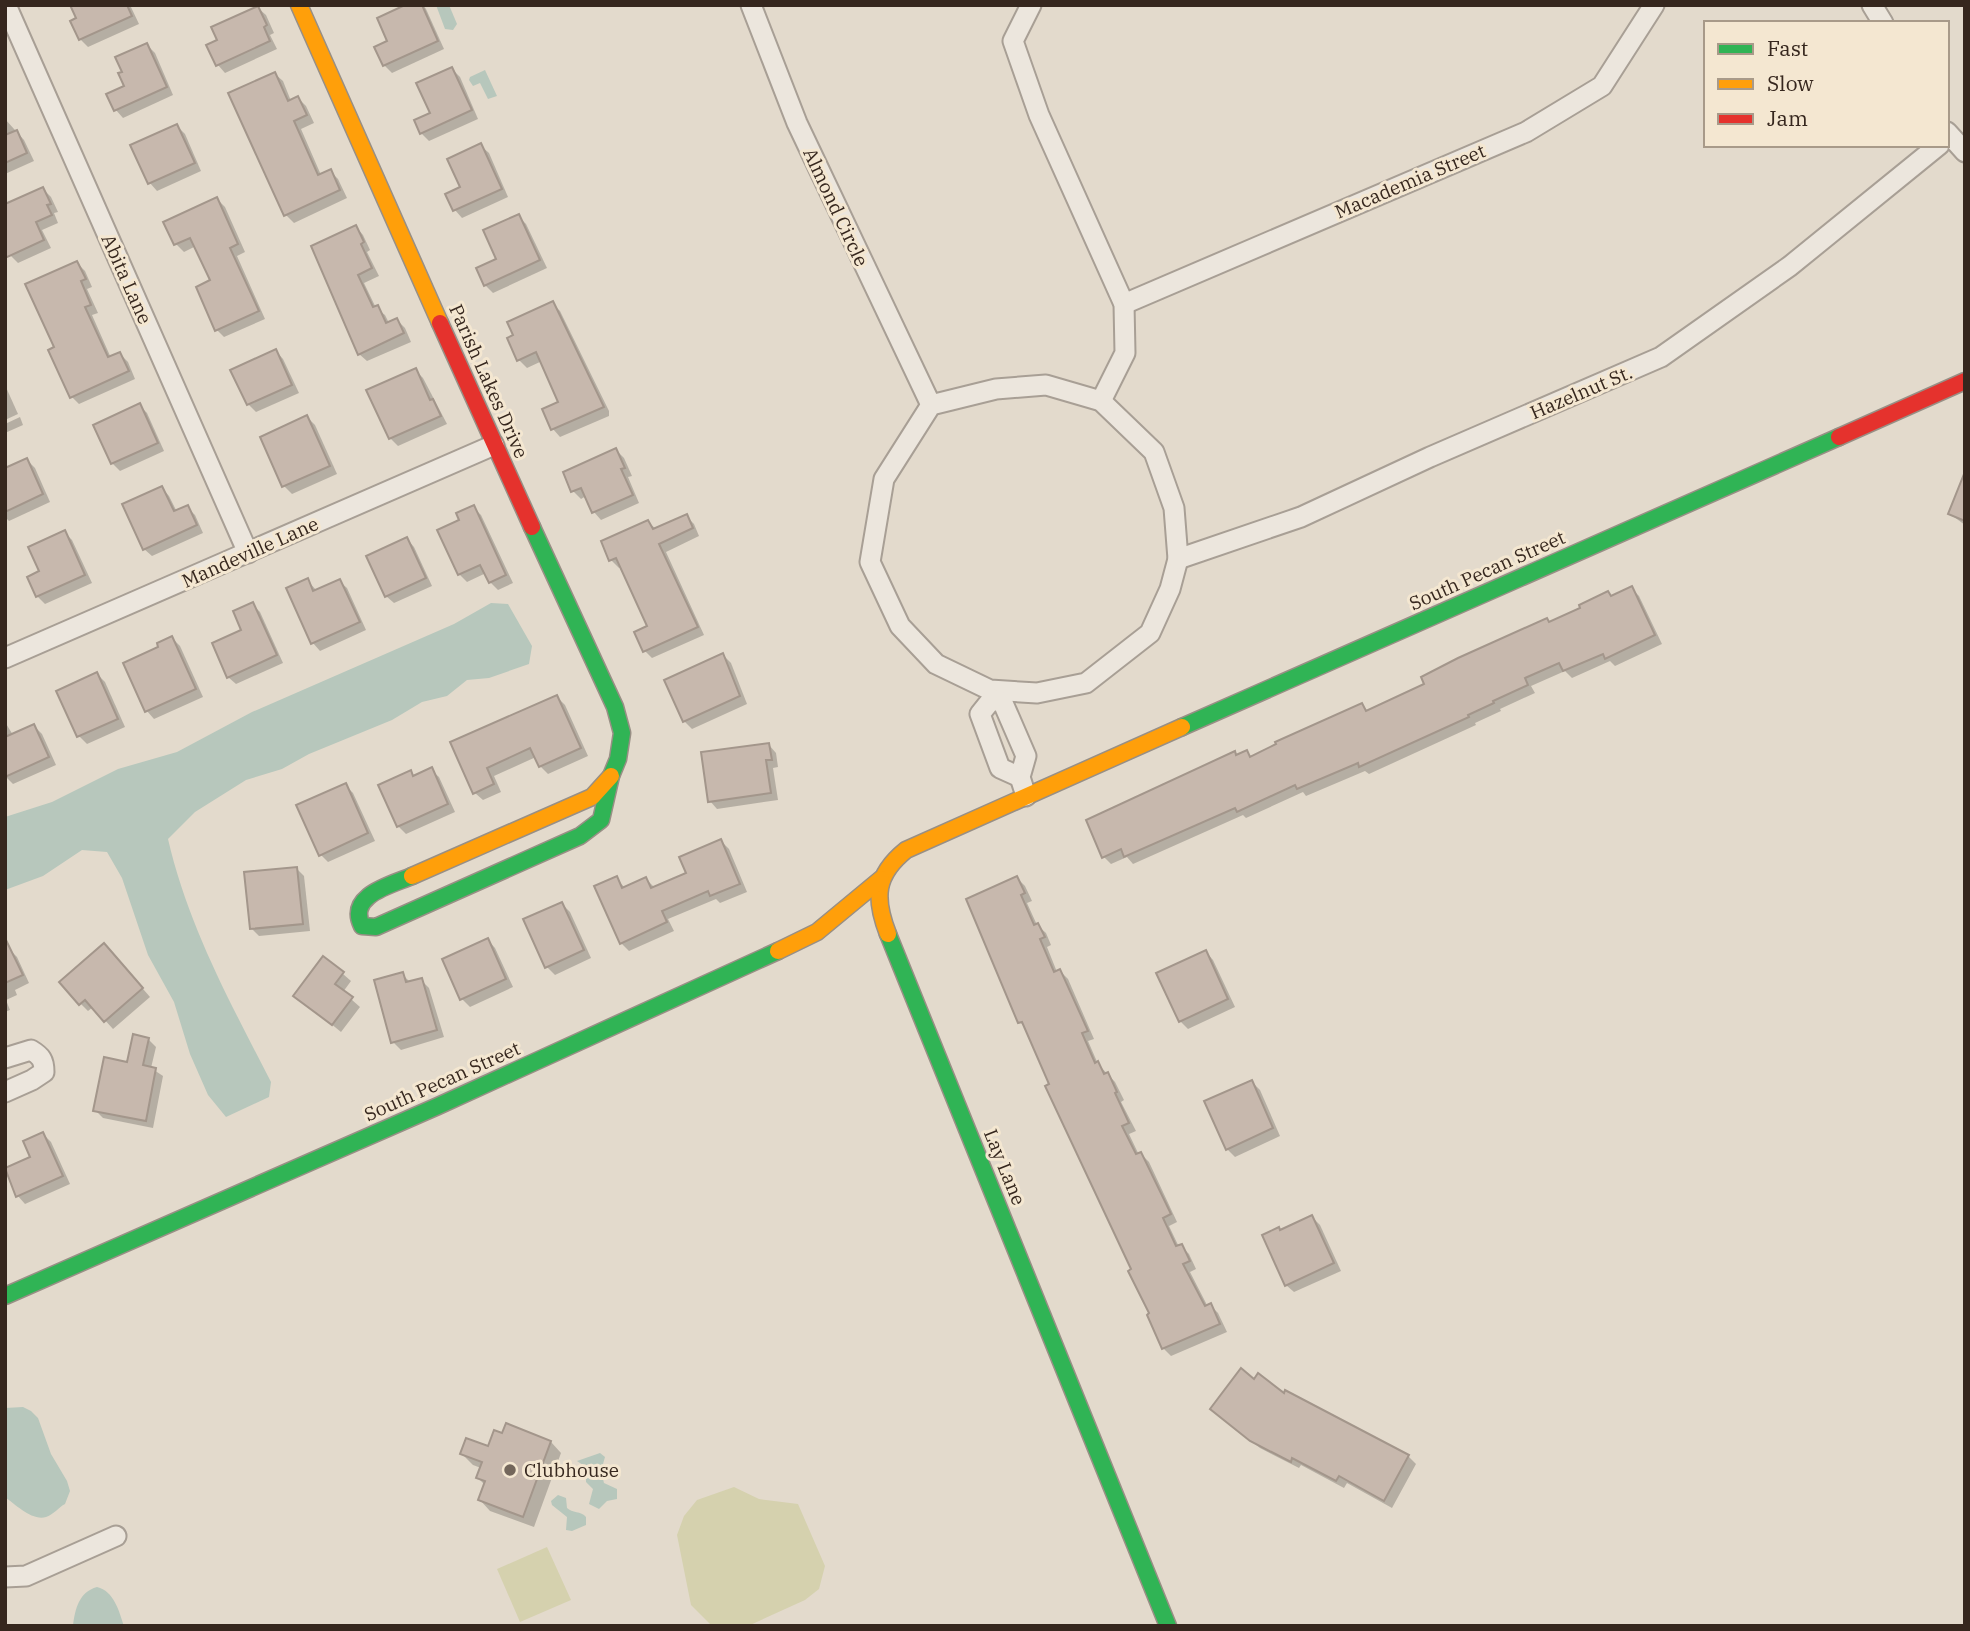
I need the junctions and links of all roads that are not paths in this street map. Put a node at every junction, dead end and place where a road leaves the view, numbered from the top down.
1 (6, 5) edge
2 (299, 5) edge
3 (751, 5) edge
4 (1031, 5) edge
5 (1654, 5) edge
6 (1872, 5) edge
7 (1882, 21) edge
8 (1949, 140) edge
9 (1935, 147) edge
10 (1965, 152) edge
11 (1124, 304) junction
12 (1965, 381) edge
13 (1101, 401) junction
14 (931, 405) junction
15 (494, 445) junction
16 (248, 553) junction
17 (1178, 559) junction
18 (5, 658) edge
19 (991, 694) junction
20 (611, 776) junction
21 (1020, 777) junction
22 (1026, 796) junction
23 (881, 879) junction
24 (5, 1058) edge
25 (5, 1091) edge
26 (5, 1296) edge
27 (116, 1536) dead end
28 (5, 1577) edge
29 (1168, 1626) edge

1 - 16 street, Abita Lane
2 - 15 street, Parish Lakes Drive
3 - 14 street, Almond Circle
4 - 11 street
5 - 11 street, Macademia Street
6 - 7 street
8 - 10 street
9 - 17 street, Hazelnut St.
11 - 13 street
12 - 22 street, South Pecan Street
13 - 14 street
13 - 17 street
14 - 19 street
15 - 16 street, Mandeville Lane
15 - 20 street, Parish Lakes Drive
16 - 18 street, Mandeville Lane
17 - 19 street
19 - 21 street
19 - 21 street
20 - 20 street, Parish Lakes Drive
21 - 22 street
22 - 23 street
23 - 26 street, South Pecan Street
23 - 29 street, Lay Lane
24 - 25 street
27 - 28 street

